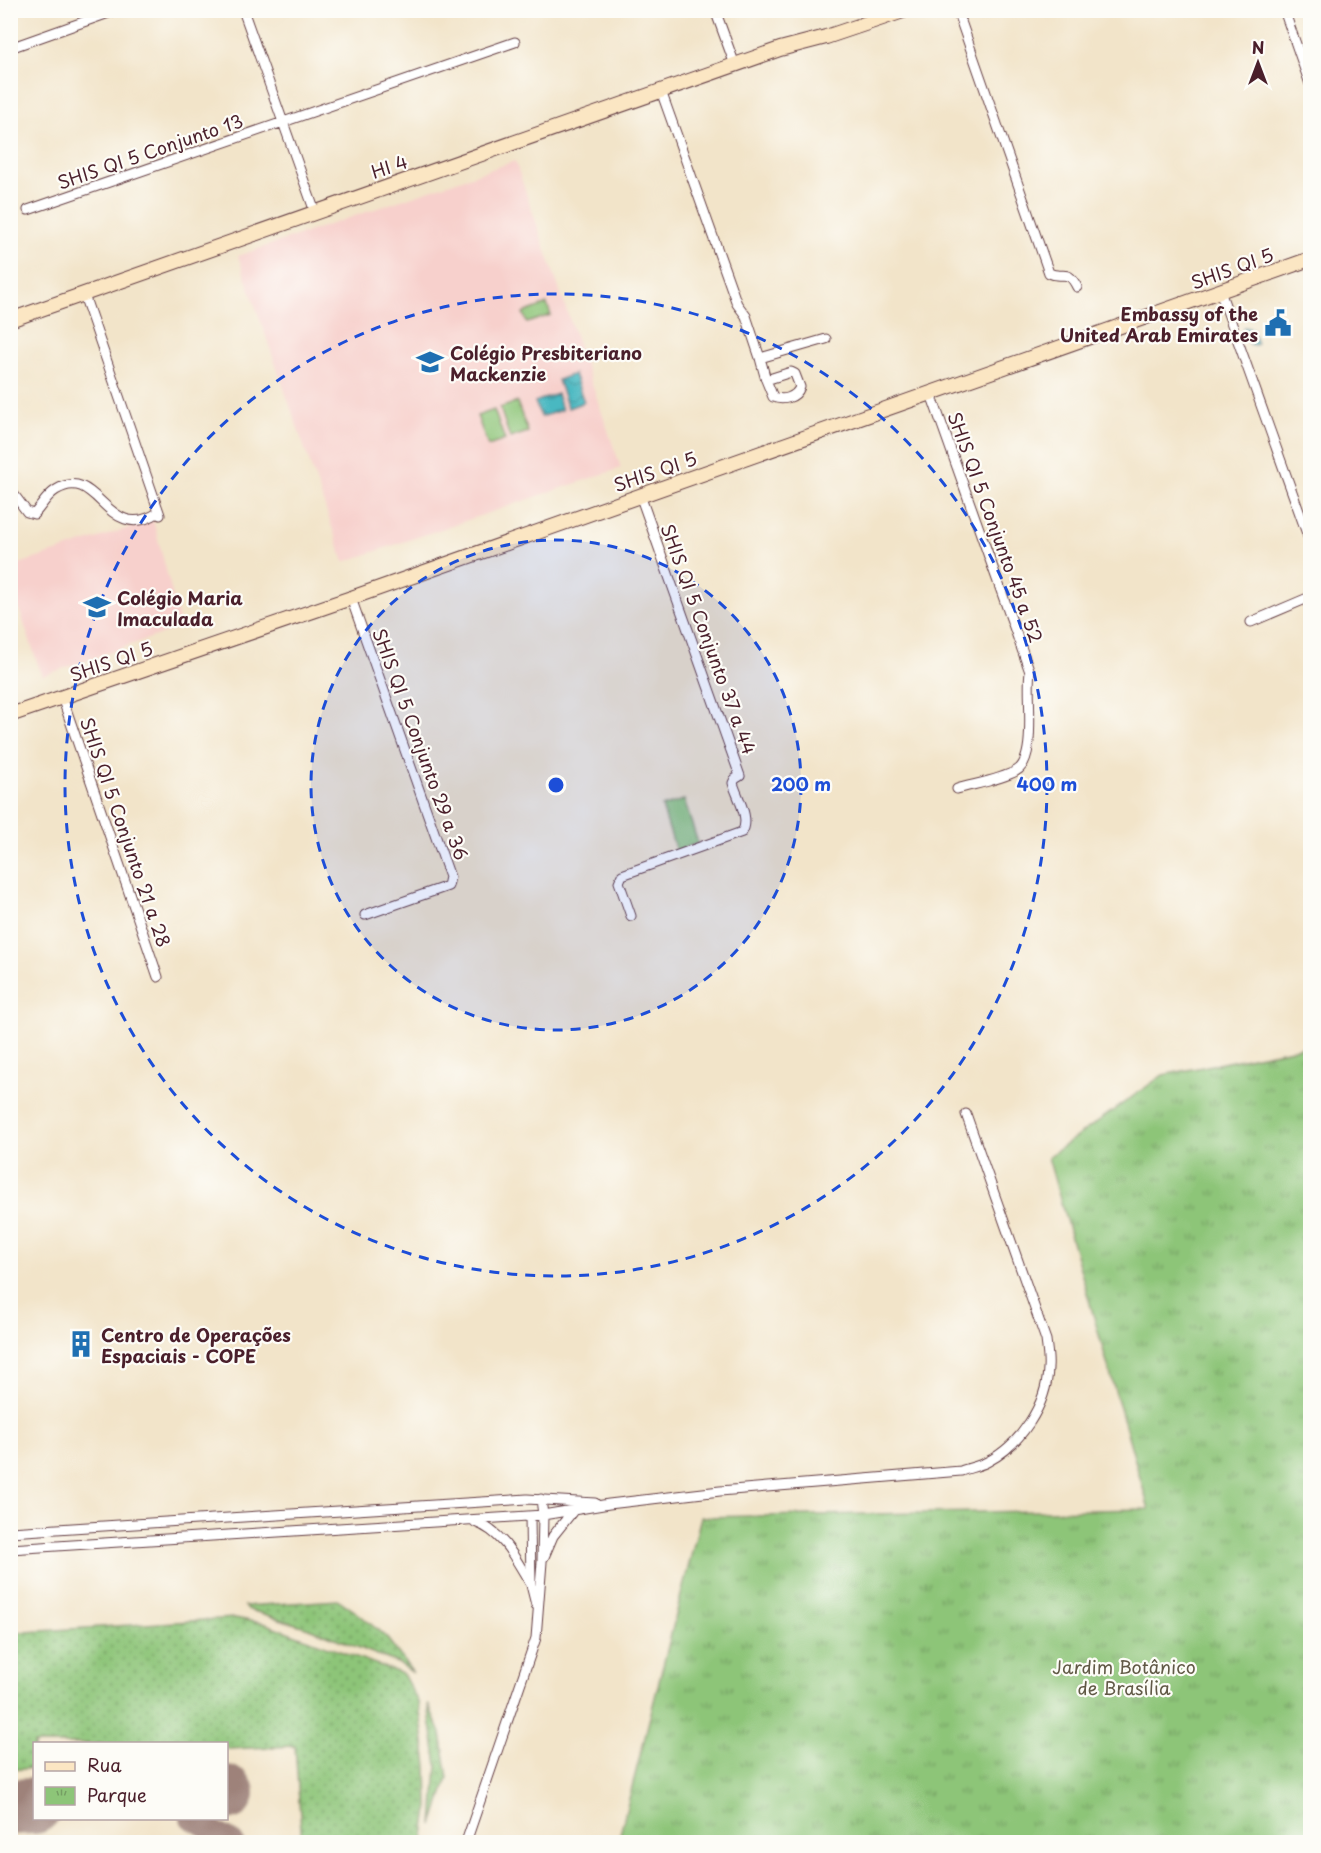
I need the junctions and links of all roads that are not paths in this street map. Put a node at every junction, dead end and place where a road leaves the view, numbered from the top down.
1 (117, 10) edge
2 (243, 10) edge
3 (715, 10) edge
4 (878, 10) edge
5 (906, 10) edge
6 (957, 10) edge
7 (1284, 10) edge
8 (515, 42) dead end
9 (10, 48) edge
10 (780, 49) junction
11 (735, 65) junction
12 (1311, 84) edge
13 (661, 91) junction
14 (283, 122) junction
15 (28, 210) dead end
16 (315, 212) junction
17 (1311, 259) edge
18 (1077, 287) dead end
19 (1220, 291) junction
20 (84, 295) junction
21 (10, 320) edge
22 (826, 339) dead end
23 (760, 358) junction
24 (766, 380) dead end
25 (931, 394) junction
26 (15, 495) dead end
27 (640, 495) junction
28 (1311, 542) edge
29 (1311, 597) edge
30 (351, 598) junction
31 (1251, 622) dead end
32 (62, 697) junction
33 (10, 715) edge
34 (957, 789) dead end
35 (364, 915) dead end
36 (631, 916) dead end
37 (158, 977) dead end
38 (966, 1114) dead end
39 (541, 1499) junction
40 (609, 1504) junction
41 (573, 1511) junction
42 (530, 1515) junction
43 (543, 1515) junction
44 (469, 1520) junction
45 (10, 1532) edge
46 (11, 1549) edge
47 (542, 1562) junction
48 (531, 1585) junction
49 (539, 1616) junction
50 (466, 1842) edge

1 - 9 street
2 - 14 street
3 - 11 street
4 - 10 street, HI 4
5 - 10 street, HI 4
6 - 18 street
7 - 12 street
8 - 14 street, SHIS QI 5 Conjunto 13
10 - 11 street, HI 4
11 - 13 street, HI 4
13 - 16 street, HI 4
13 - 23 street
14 - 15 street, SHIS QI 5 Conjunto 13
14 - 16 street
16 - 20 street, HI 4
17 - 19 street, SHIS QI 5
19 - 25 street, SHIS QI 5
19 - 28 street
20 - 21 street, HI 4
20 - 26 street
22 - 23 street
23 - 24 street
25 - 27 street, SHIS QI 5
25 - 34 street, SHIS QI 5 Conjunto 45 a 52
27 - 30 street, SHIS QI 5
27 - 36 street, SHIS QI 5 Conjunto 37 a 44
29 - 31 street
30 - 32 street, SHIS QI 5
30 - 35 street, SHIS QI 5 Conjunto 29 a 36
32 - 33 street, SHIS QI 5
32 - 37 street, SHIS QI 5 Conjunto 21 a 28
38 - 40 street
39 - 40 street
39 - 43 street
39 - 45 street
40 - 41 street
41 - 43 street
41 - 47 street
42 - 43 street
42 - 44 street
42 - 48 street
43 - 47 street
44 - 46 street
44 - 48 street
47 - 49 street
48 - 49 street
49 - 50 street

